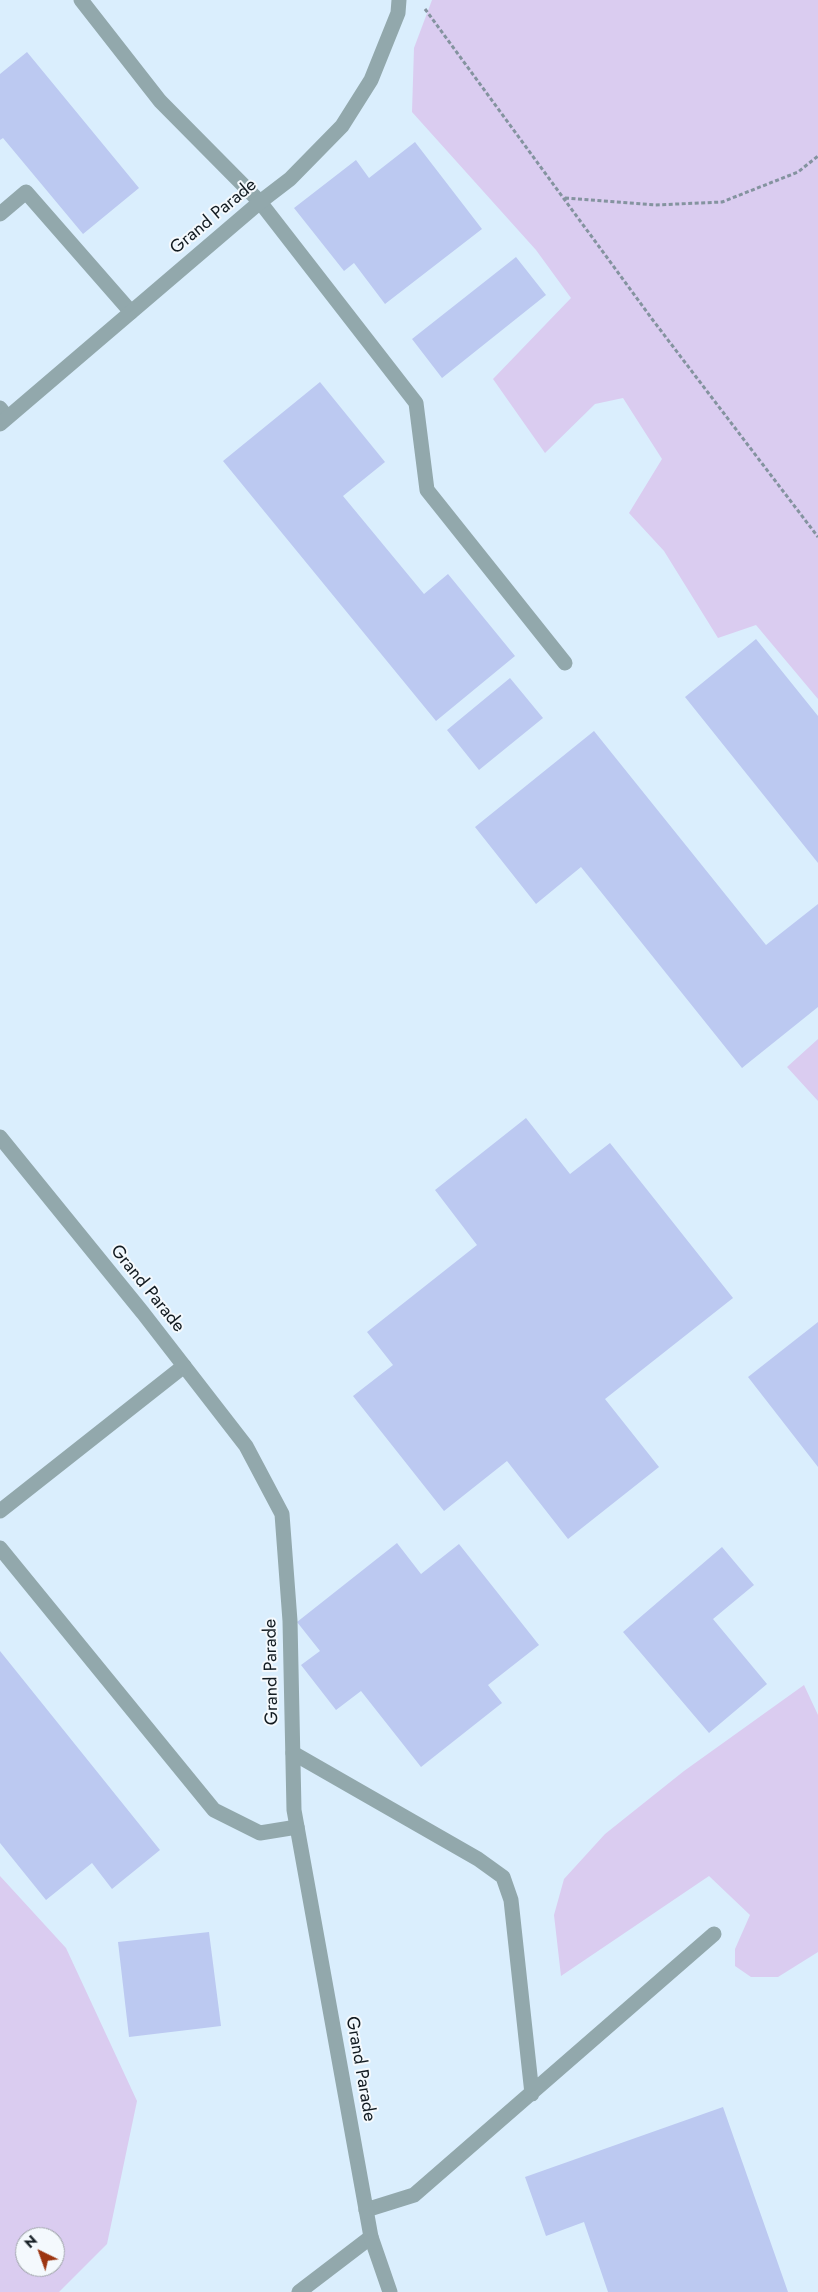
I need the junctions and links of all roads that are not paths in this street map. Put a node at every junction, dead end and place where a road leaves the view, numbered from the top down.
1 (81, 0) edge
2 (398, 0) edge
3 (260, 202) junction
4 (0, 214) edge
5 (130, 312) junction
6 (2, 416) edge
7 (565, 663) dead end
8 (0, 1137) edge
9 (184, 1366) junction
10 (0, 1511) edge
11 (0, 1548) edge
12 (293, 1753) junction
13 (297, 1827) junction
14 (714, 1934) dead end
15 (532, 2094) junction
16 (366, 2210) junction
17 (371, 2236) junction
18 (299, 2292) edge
19 (390, 2292) edge

1 - 3 street
2 - 3 street, Grand Parade
3 - 5 street, Grand Parade
3 - 7 street
4 - 5 street
5 - 6 street, Grand Parade
8 - 9 street, Grand Parade
9 - 10 street
9 - 12 street, Grand Parade
11 - 13 street
12 - 13 street, Grand Parade
12 - 15 street
13 - 16 street, Grand Parade
14 - 15 street
15 - 16 street
16 - 17 street, Grand Parade
17 - 18 street
17 - 19 street, Grand Parade

